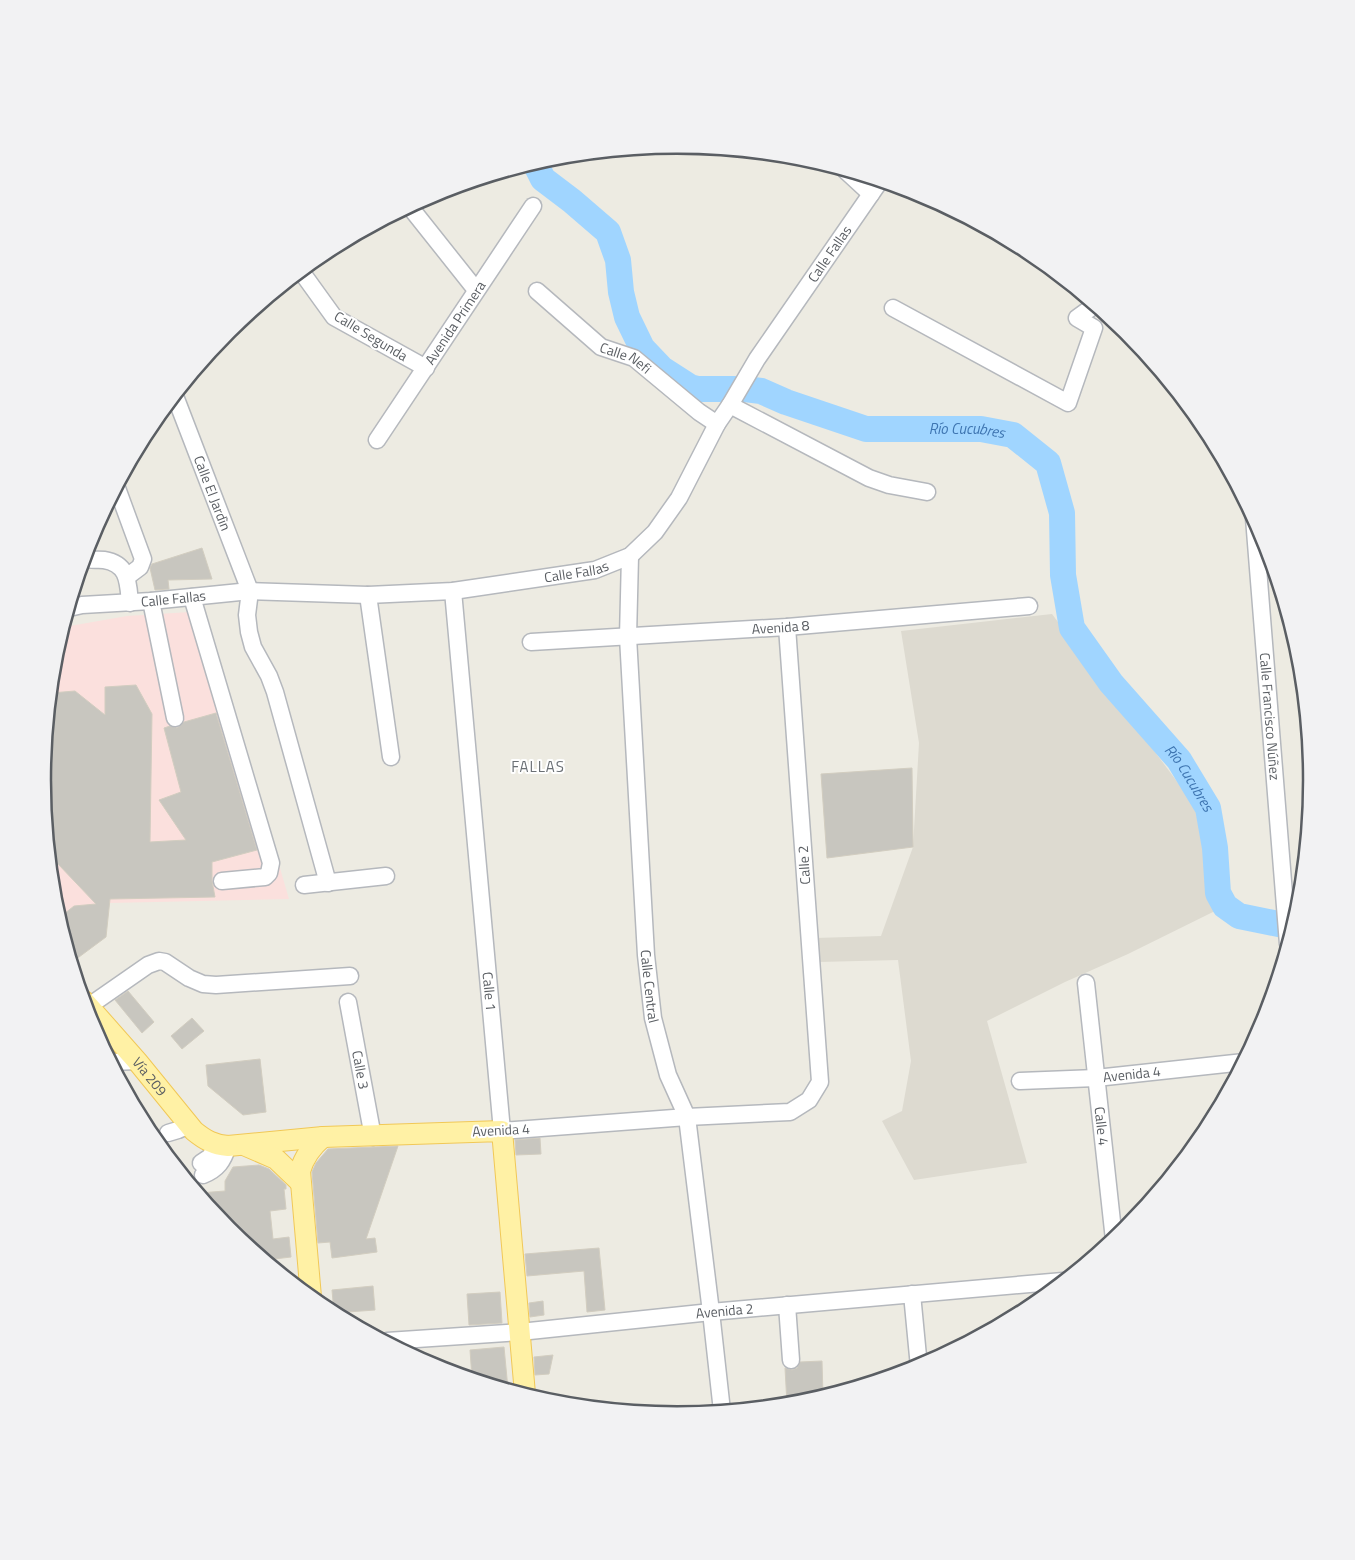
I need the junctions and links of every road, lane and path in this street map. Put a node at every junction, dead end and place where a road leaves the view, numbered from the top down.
1 (875, 187) edge
2 (533, 206) dead end
3 (415, 212) edge
4 (305, 277) edge
5 (476, 290) junction
6 (537, 291) dead end
7 (893, 308) dead end
8 (1090, 309) edge
9 (426, 368) junction
10 (178, 403) edge
11 (731, 403) junction
12 (717, 424) junction
13 (377, 440) dead end
14 (927, 492) dead end
15 (120, 496) edge
16 (1262, 555) edge
17 (630, 556) junction
18 (91, 560) edge
19 (128, 576) junction
20 (250, 591) junction
21 (454, 591) junction
22 (368, 595) junction
23 (192, 597) junction
24 (150, 601) junction
25 (130, 603) junction
26 (76, 606) edge
27 (1030, 606) dead end
28 (787, 627) junction
29 (628, 637) junction
30 (531, 642) dead end
31 (175, 718) dead end
32 (391, 757) dead end
33 (386, 876) dead end
34 (222, 881) dead end
35 (328, 883) junction
36 (304, 885) dead end
37 (1287, 923) edge
38 (350, 976) dead end
39 (1086, 983) dead end
40 (92, 1001) edge
41 (348, 1002) dead end
42 (98, 1017) edge
43 (137, 1061) junction
44 (119, 1062) edge
45 (1236, 1063) edge
46 (1096, 1078) junction
47 (1020, 1081) dead end
48 (809, 1100) joint
49 (687, 1117) junction
50 (191, 1128) junction
51 (502, 1131) junction
52 (168, 1133) dead end
53 (323, 1137) junction
54 (373, 1137) junction
55 (229, 1146) junction
56 (202, 1169) dead end
57 (300, 1182) junction
58 (1113, 1230) edge
59 (1052, 1282) edge
60 (310, 1287) edge
61 (912, 1294) junction
62 (787, 1305) junction
63 (711, 1312) junction
64 (520, 1332) junction
65 (398, 1340) edge
66 (918, 1358) edge
67 (791, 1360) dead end
68 (524, 1387) edge
69 (721, 1405) edge

1 - 11 street, Calle Fallas
2 - 5 street, Avenida Primera
3 - 5 street
4 - 9 street, Calle Segunda
5 - 9 street, Avenida Primera
6 - 12 street, Calle Nefi
7 - 8 street
9 - 13 street, Avenida Primera
10 - 20 street, Calle El Jardìn
11 - 12 street, Calle Fallas
11 - 14 street
12 - 17 street, Calle Fallas
15 - 19 street
16 - 37 street, Calle Francisco Núñez
17 - 21 street, Calle Fallas
17 - 29 street, Calle Central
18 - 19 street
19 - 25 street
20 - 22 street, Calle Fallas
20 - 23 street, Calle Fallas
20 - 35 street
21 - 22 street, Calle Fallas
21 - 51 street, Calle 1
22 - 32 street
23 - 24 street, Calle Fallas
23 - 34 street
24 - 25 street, Calle Fallas
24 - 31 street
25 - 26 street, Calle Fallas
27 - 28 street, Avenida 8
28 - 29 street, Avenida 8
28 - 48 street, Calle 2
29 - 30 street, Avenida 8
29 - 49 street, Calle Central
33 - 35 street
35 - 36 street
38 - 40 street
39 - 46 street, Calle 4
41 - 54 street, Calle 3
42 - 43 main road, Vía 209
43 - 44 street
43 - 50 main road, Vía 209
45 - 46 street, Avenida 4
46 - 47 street, Avenida 4
46 - 58 street, Calle 4
48 - 49 street, Avenida 4
49 - 51 street, Avenida 4
49 - 63 street, Calle Central
50 - 52 street
50 - 55 main road
51 - 54 main road, Avenida 4
51 - 64 main road, Calle 1
53 - 54 main road, Avenida 4
53 - 55 main road, Avenida 4
53 - 57 main road
55 - 56 street
55 - 57 main road
57 - 60 main road
59 - 61 street, Avenida 2
61 - 62 street, Avenida 2
61 - 66 street
62 - 63 street, Avenida 2
62 - 67 street
63 - 64 street, Avenida 2
63 - 69 street, Calle Central
64 - 65 street, Avenida 2
64 - 68 main road, Calle 1

